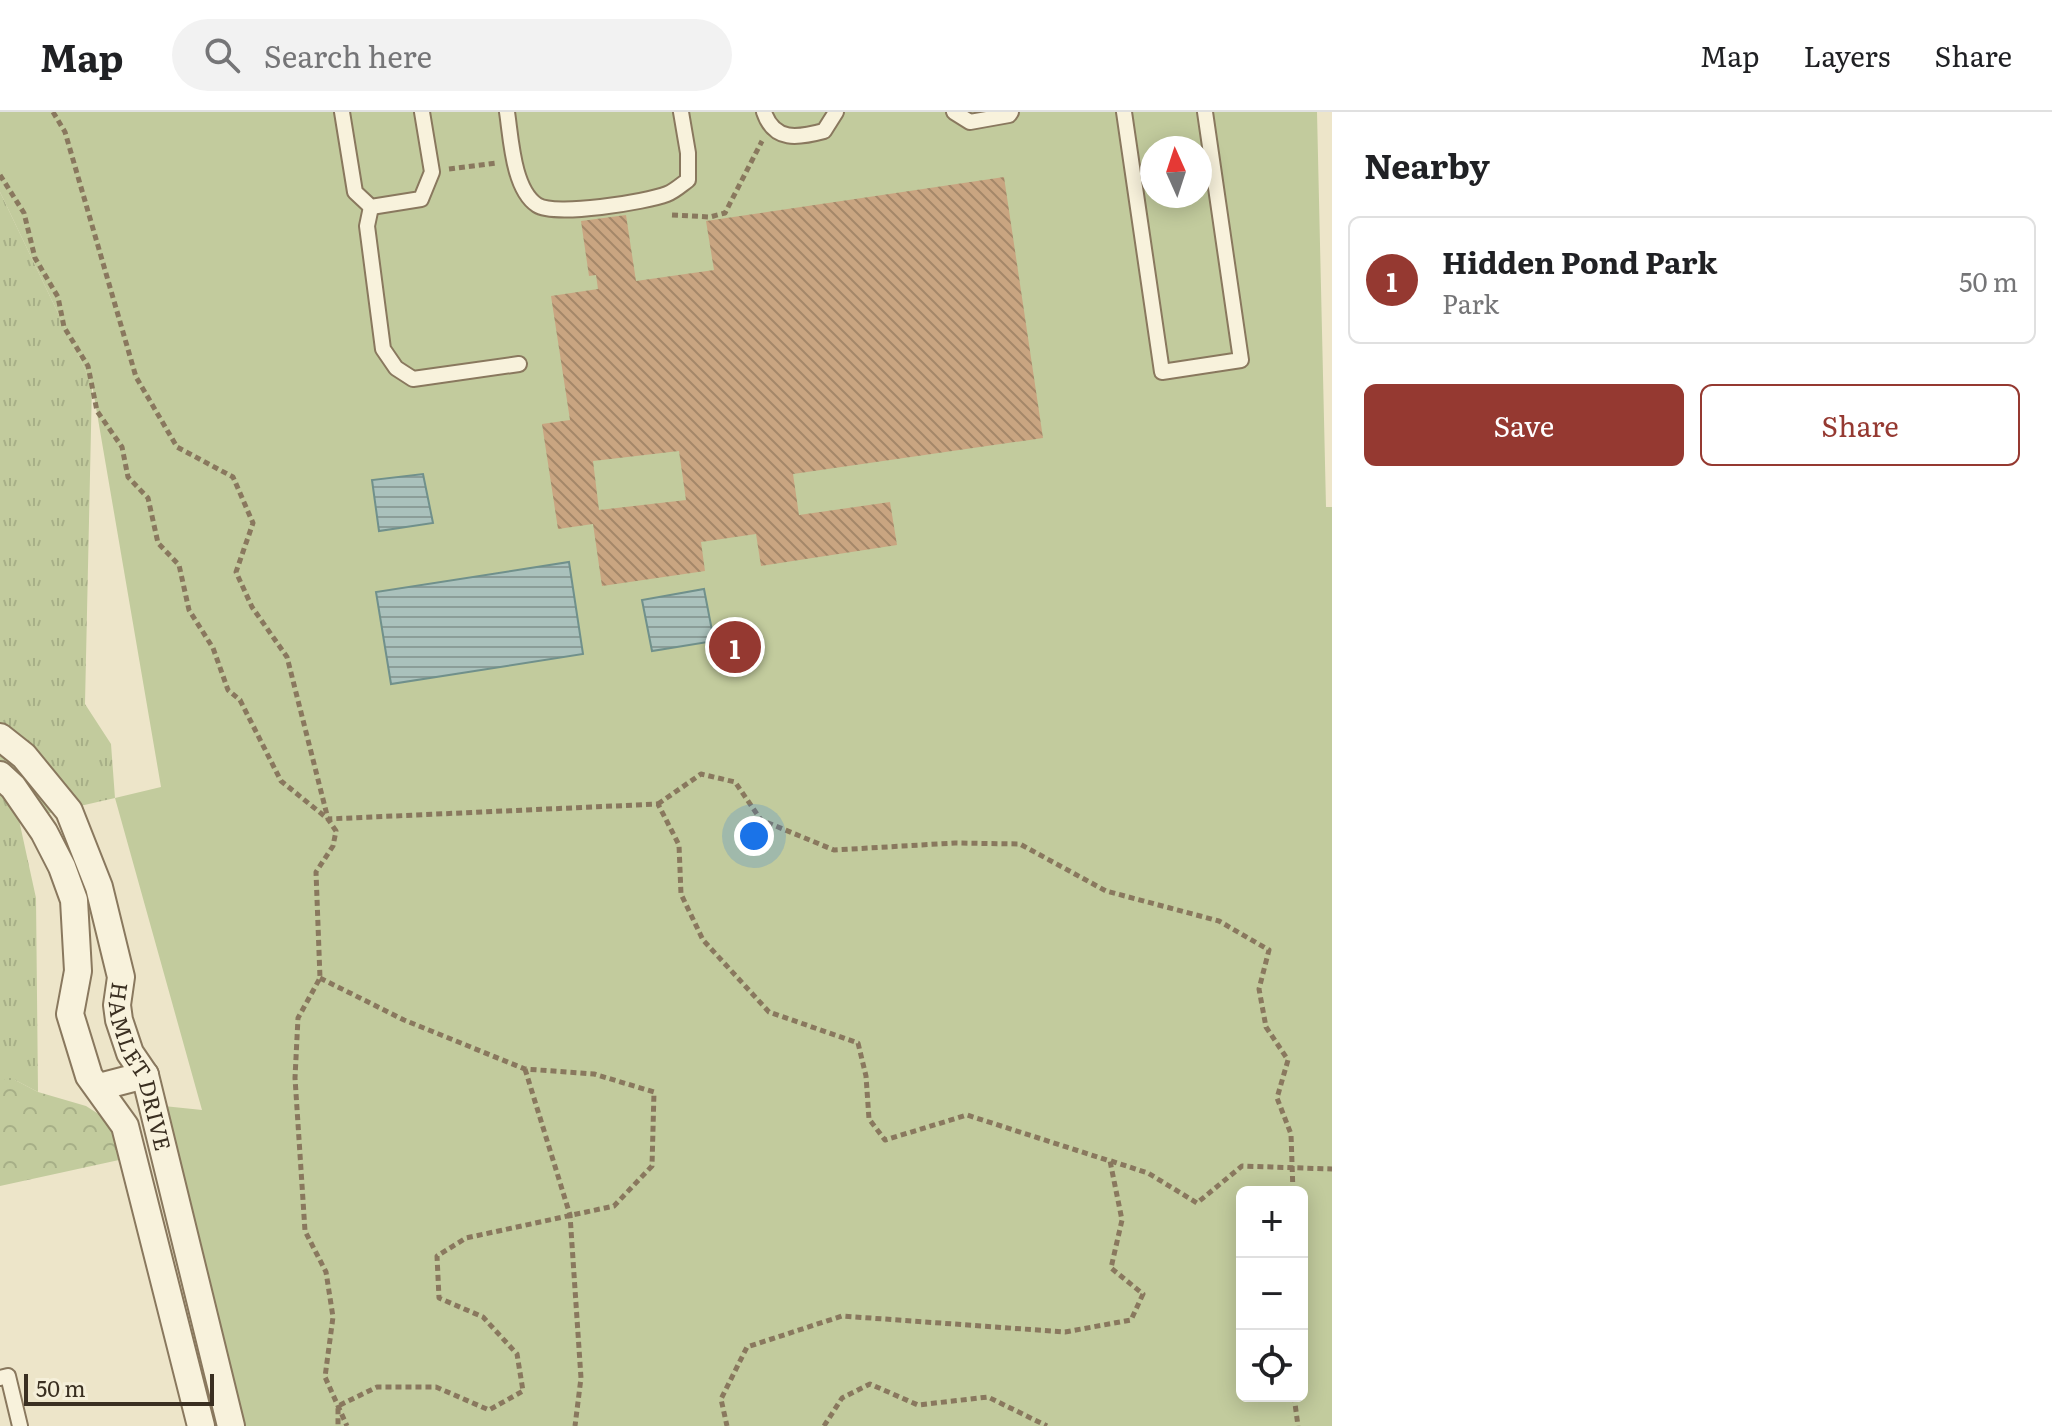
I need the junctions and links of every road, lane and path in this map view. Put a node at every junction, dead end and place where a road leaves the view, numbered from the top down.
1 (53, 112) edge
2 (342, 112) edge
3 (422, 112) edge
4 (507, 112) edge
5 (681, 112) edge
6 (836, 112) edge
7 (954, 112) edge
8 (1011, 112) edge
9 (1124, 112) edge
10 (1205, 112) edge
11 (767, 119) edge
12 (496, 163) dead end
13 (432, 172) junction
14 (0, 175) edge
15 (371, 207) junction
16 (672, 215) dead end
17 (519, 364) dead end
18 (0, 737) edge
19 (0, 775) edge
20 (658, 804) junction
21 (328, 819) junction
22 (121, 977) junction
23 (320, 978) junction
24 (76, 980) junction
25 (525, 1069) junction
26 (145, 1075) junction
27 (99, 1087) junction
28 (1110, 1161) junction
29 (1293, 1168) junction
30 (1332, 1169) edge
31 (1293, 1186) edge
32 (570, 1215) junction
33 (0, 1378) edge
34 (1295, 1402) edge
35 (338, 1406) junction
36 (20, 1426) edge
37 (201, 1426) edge
38 (231, 1426) edge
39 (338, 1426) edge
40 (347, 1426) edge
41 (575, 1426) edge
42 (727, 1426) edge
43 (824, 1426) edge
44 (1047, 1426) edge
45 (1298, 1426) edge

1 - 21 path
2 - 15 lane
3 - 13 lane
4 - 5 lane
6 - 11 lane
7 - 8 lane
9 - 10 lane
11 - 16 path
12 - 13 path
13 - 15 lane
14 - 21 path
15 - 17 lane
18 - 22 street, HAMLET DRIVE
19 - 24 street, HAMLET DRIVE
20 - 21 path
20 - 28 path
20 - 29 path
21 - 23 path
22 - 24 street
22 - 26 street, HAMLET DRIVE
23 - 25 path
23 - 35 path
24 - 27 street, HAMLET DRIVE
25 - 32 path
25 - 32 path
26 - 27 street
26 - 38 street, HAMLET DRIVE
27 - 37 street, HAMLET DRIVE
28 - 29 path
28 - 42 path
29 - 30 path
29 - 31 path
32 - 35 path
32 - 41 path
33 - 36 lane
34 - 45 path
35 - 39 path
35 - 40 path
43 - 44 path

